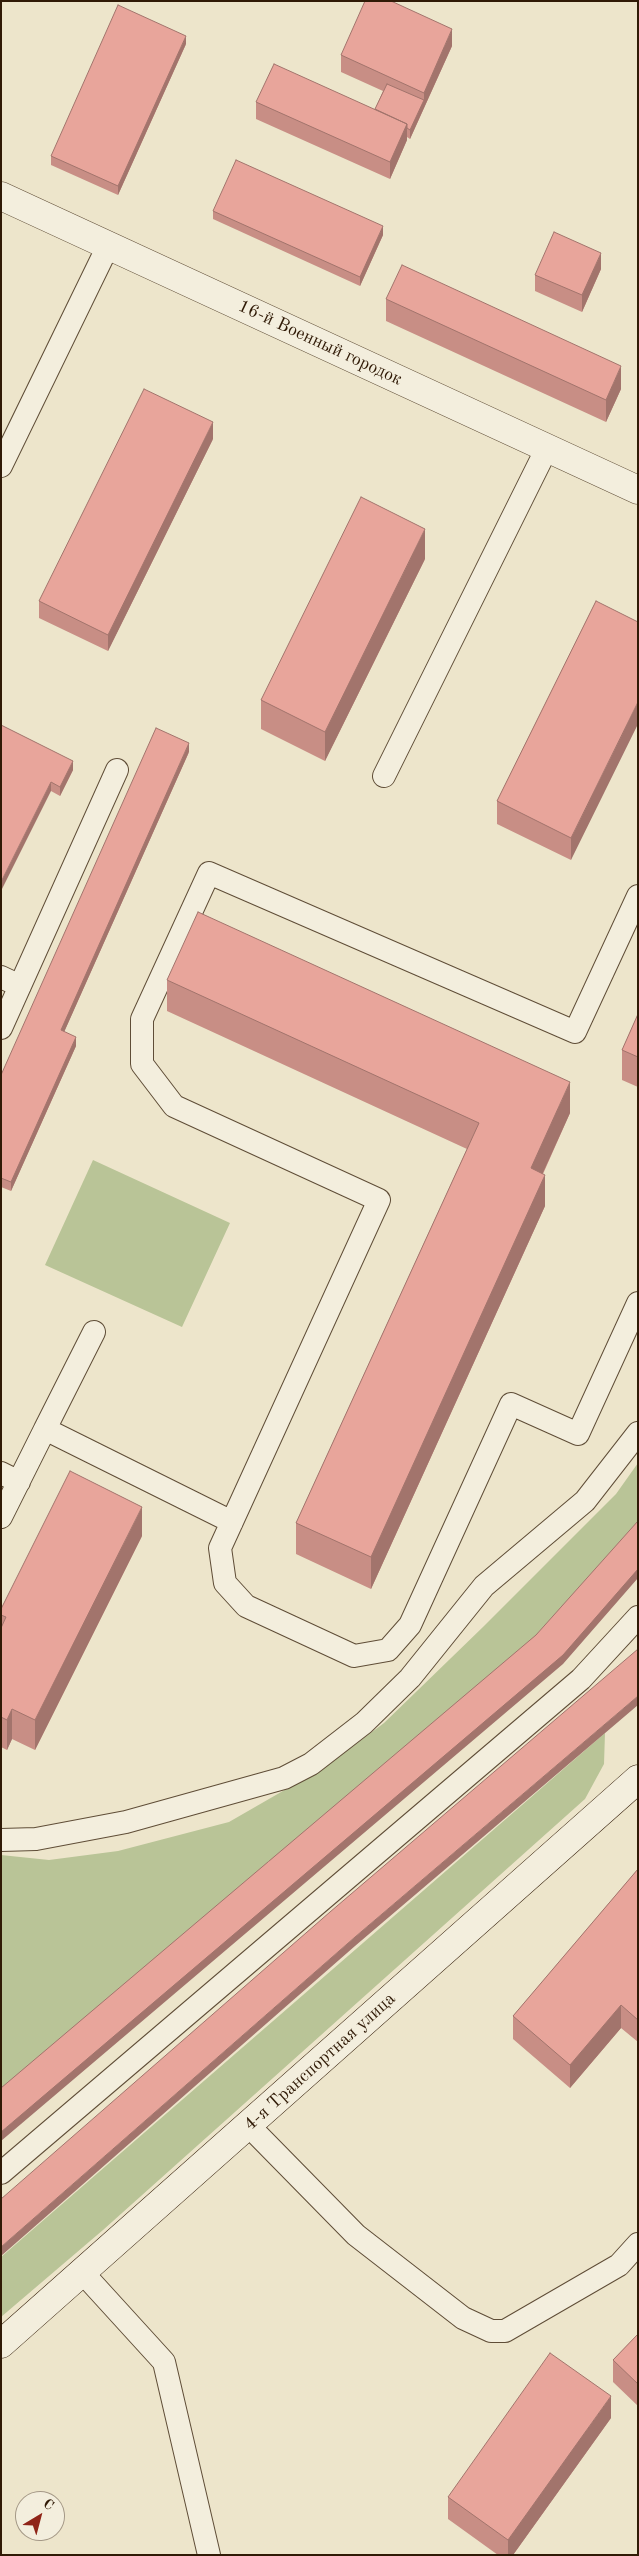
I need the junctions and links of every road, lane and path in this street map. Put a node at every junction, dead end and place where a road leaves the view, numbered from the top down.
1 (1, 196) edge
2 (108, 246) junction
3 (547, 448) junction
4 (1, 466) edge
5 (638, 490) edge
6 (117, 770) dead end
7 (384, 776) dead end
8 (638, 896) edge
9 (11, 981) edge
10 (1, 1028) edge
11 (638, 1303) edge
12 (94, 1332) dead end
13 (45, 1429) junction
14 (638, 1433) edge
15 (10, 1477) edge
16 (1, 1517) edge
17 (232, 1522) junction
18 (638, 1617) edge
19 (638, 1779) edge
20 (1, 1840) edge
21 (248, 2125) junction
22 (1, 2173) edge
23 (638, 2244) edge
24 (82, 2272) junction
25 (1, 2344) edge
26 (209, 2555) edge

1 - 2 main road, 16-й Военный городок
2 - 3 main road, 16-й Военный городок
2 - 4 lane
3 - 5 main road, 16-й Военный городок
3 - 7 lane
6 - 9 lane
8 - 17 lane
9 - 10 lane
11 - 17 lane
12 - 13 lane
13 - 15 lane
13 - 17 lane
14 - 20 lane
15 - 16 lane
18 - 22 lane
19 - 21 main road, 4-я Транспортная улица
21 - 23 lane
21 - 24 main road, 4-я Транспортная улица
24 - 25 main road, 4-я Транспортная улица
24 - 26 lane

